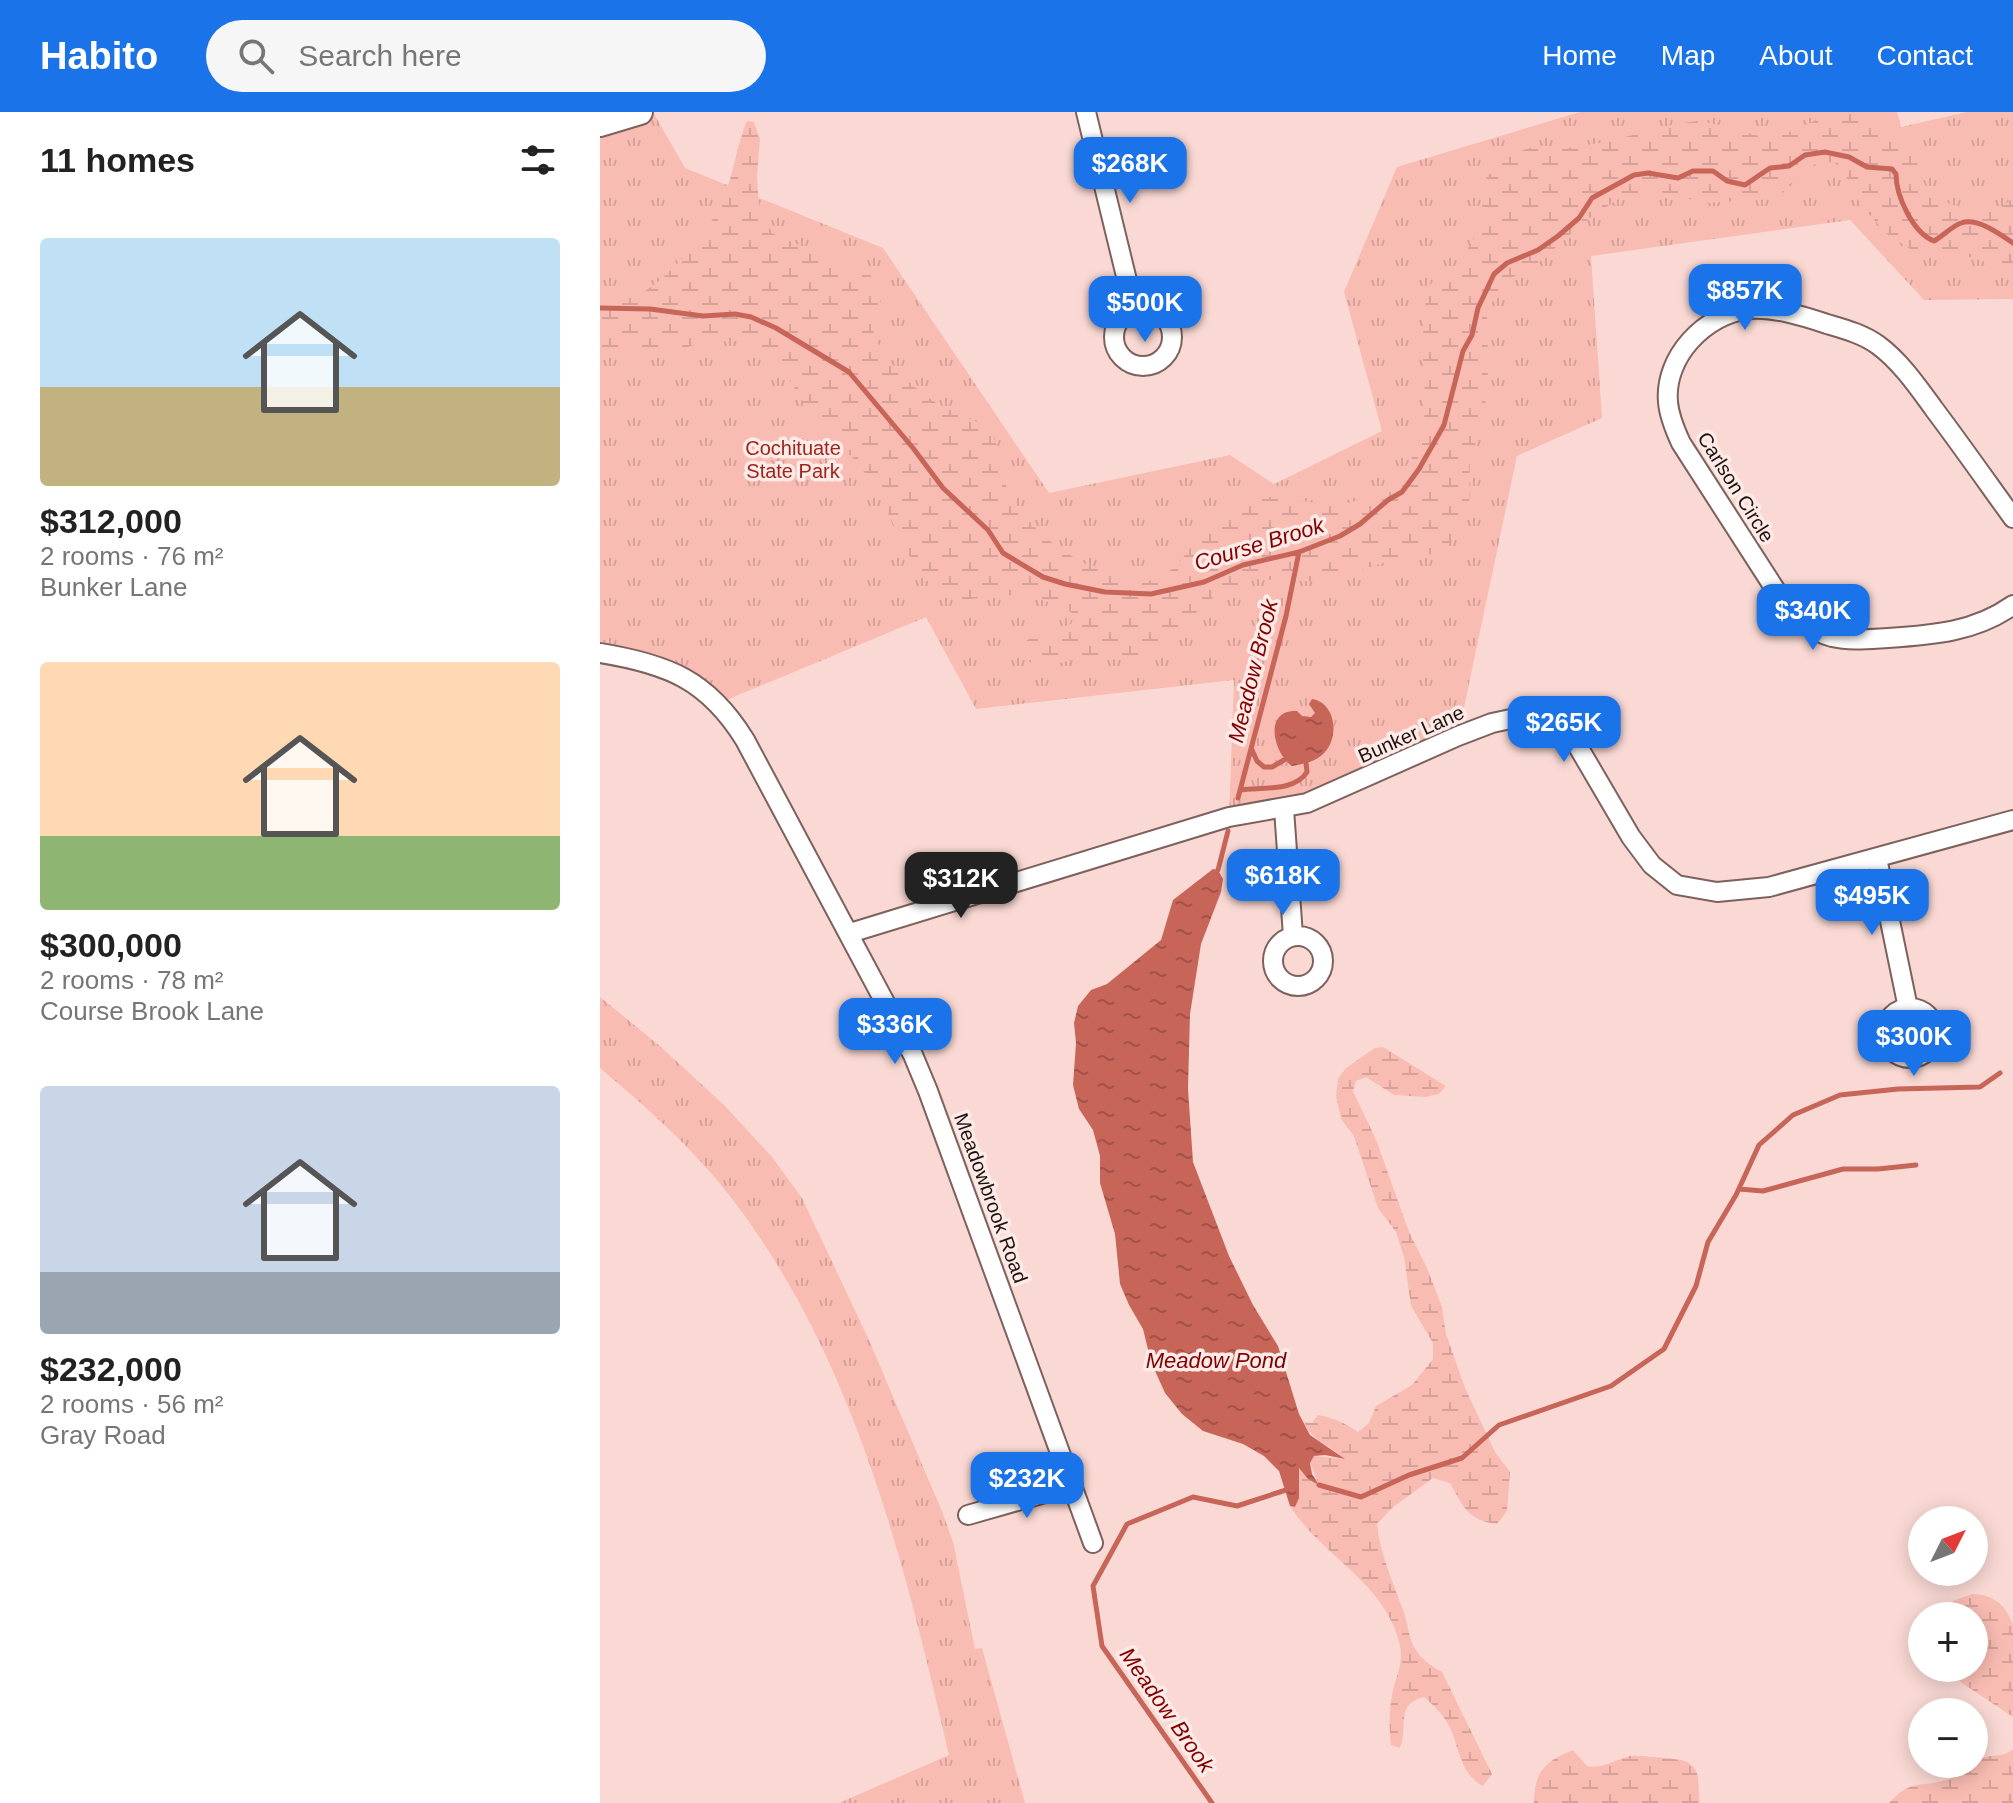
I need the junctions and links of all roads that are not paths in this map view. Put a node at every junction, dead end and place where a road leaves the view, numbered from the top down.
1 (640, 112) edge
2 (1086, 112) edge
3 (600, 124) edge
4 (1134, 309) dead end
5 (2013, 518) edge
6 (2013, 605) edge
7 (600, 653) edge
8 (1284, 809) junction
9 (2013, 820) edge
10 (1877, 858) junction
11 (850, 933) junction
12 (1293, 936) dead end
13 (1908, 1008) dead end
14 (1073, 1485) junction
15 (968, 1515) dead end
16 (1093, 1543) dead end

1 - 3 street
2 - 4 street
5 - 6 street, Carlson Circle
7 - 11 street, Meadowbrook Road
8 - 10 street, Bunker Lane
8 - 11 street, Bunker Lane
8 - 12 street
9 - 10 street, Bunker Lane
10 - 13 street
11 - 14 street, Meadowbrook Road
14 - 15 street
14 - 16 street, Meadowbrook Road

